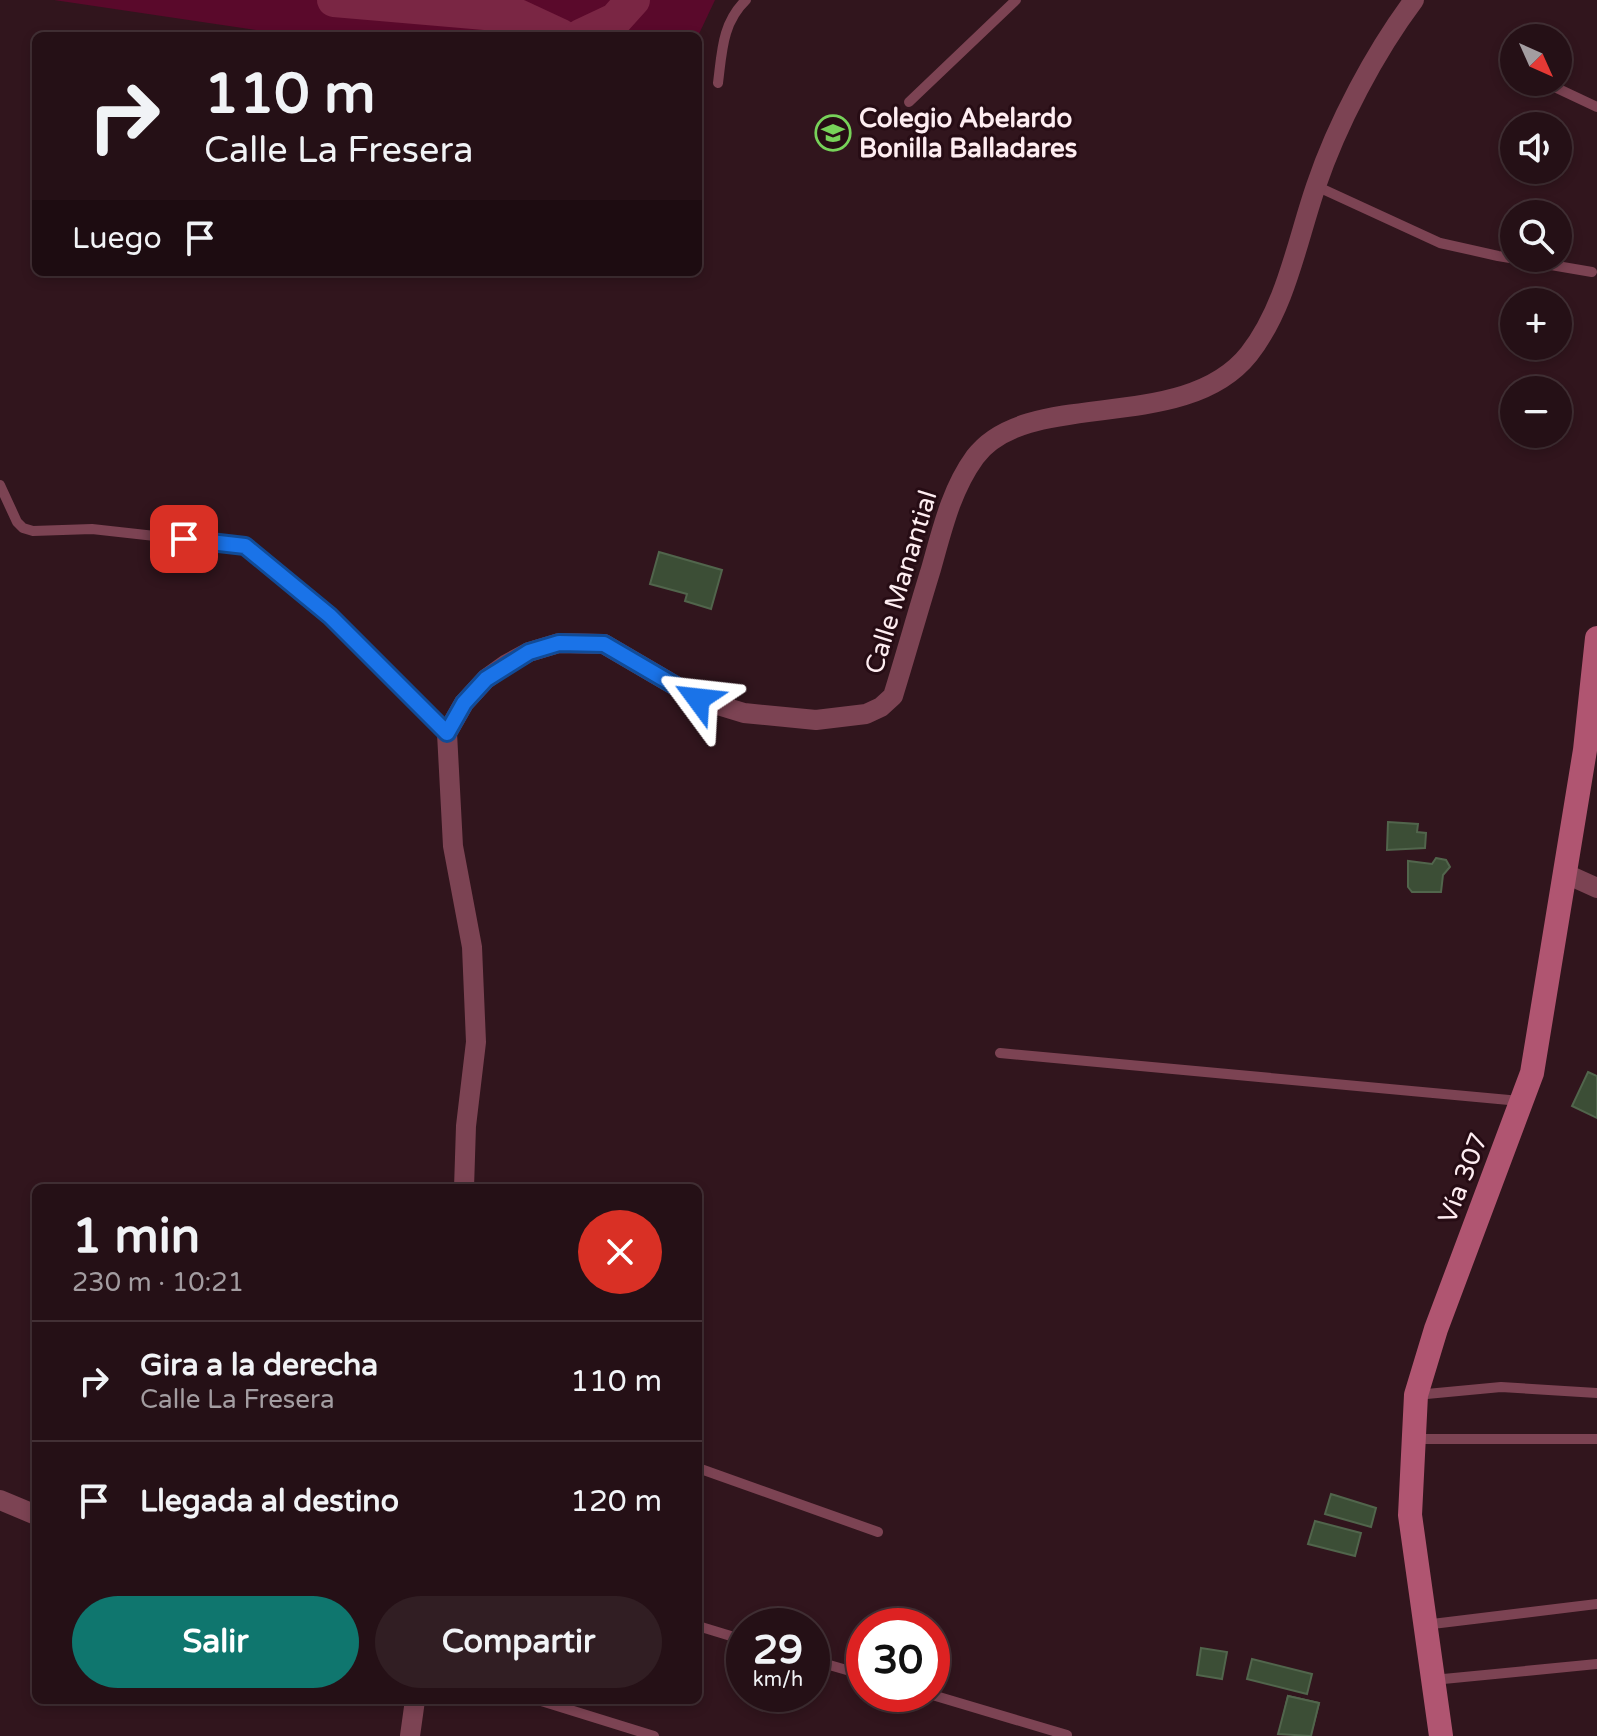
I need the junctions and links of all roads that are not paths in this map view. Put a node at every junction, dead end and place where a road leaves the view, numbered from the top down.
1 (746, 0) edge
2 (1016, 0) edge
3 (1414, 0) edge
4 (718, 83) dead end
5 (1572, 95) edge
6 (909, 102) dead end
7 (1597, 107) edge
8 (1316, 186) junction
9 (1592, 272) dead end
10 (0, 485) edge
11 (1597, 638) edge
12 (1595, 692) edge
13 (447, 733) junction
14 (1591, 752) edge
15 (1564, 873) junction
16 (1597, 888) edge
17 (1000, 1053) dead end
18 (1522, 1101) junction
19 (464, 1184) edge
20 (1597, 1393) edge
21 (1416, 1395) junction
22 (1413, 1439) junction
23 (1597, 1439) edge
24 (702, 1469) edge
25 (0, 1500) edge
26 (32, 1513) edge
27 (878, 1532) dead end
28 (1597, 1604) edge
29 (1424, 1625) junction
30 (702, 1627) edge
31 (726, 1635) edge
32 (1597, 1664) edge
33 (1433, 1680) junction
34 (950, 1700) edge
35 (414, 1704) edge
36 (551, 1704) edge
37 (1067, 1735) edge
38 (410, 1736) edge
39 (654, 1736) edge
40 (1441, 1736) edge

1 - 4 lane
2 - 6 lane
3 - 8 street, Calle Manantial
5 - 7 lane
8 - 9 lane
8 - 13 street, Calle Manantial
10 - 13 lane
11 - 12 street, Vía 307
12 - 14 street, Vía 307
13 - 19 street
14 - 15 street, Vía 307
15 - 16 street
15 - 18 street, Vía 307
17 - 18 lane
18 - 21 street, Vía 307
20 - 21 lane
21 - 22 street, Vía 307
22 - 23 lane
22 - 29 street, Vía 307
24 - 27 lane
25 - 26 street
28 - 29 lane
29 - 33 street, Vía 307
30 - 31 lane
32 - 33 lane
33 - 40 street, Vía 307
34 - 37 lane
35 - 38 street
36 - 39 lane

